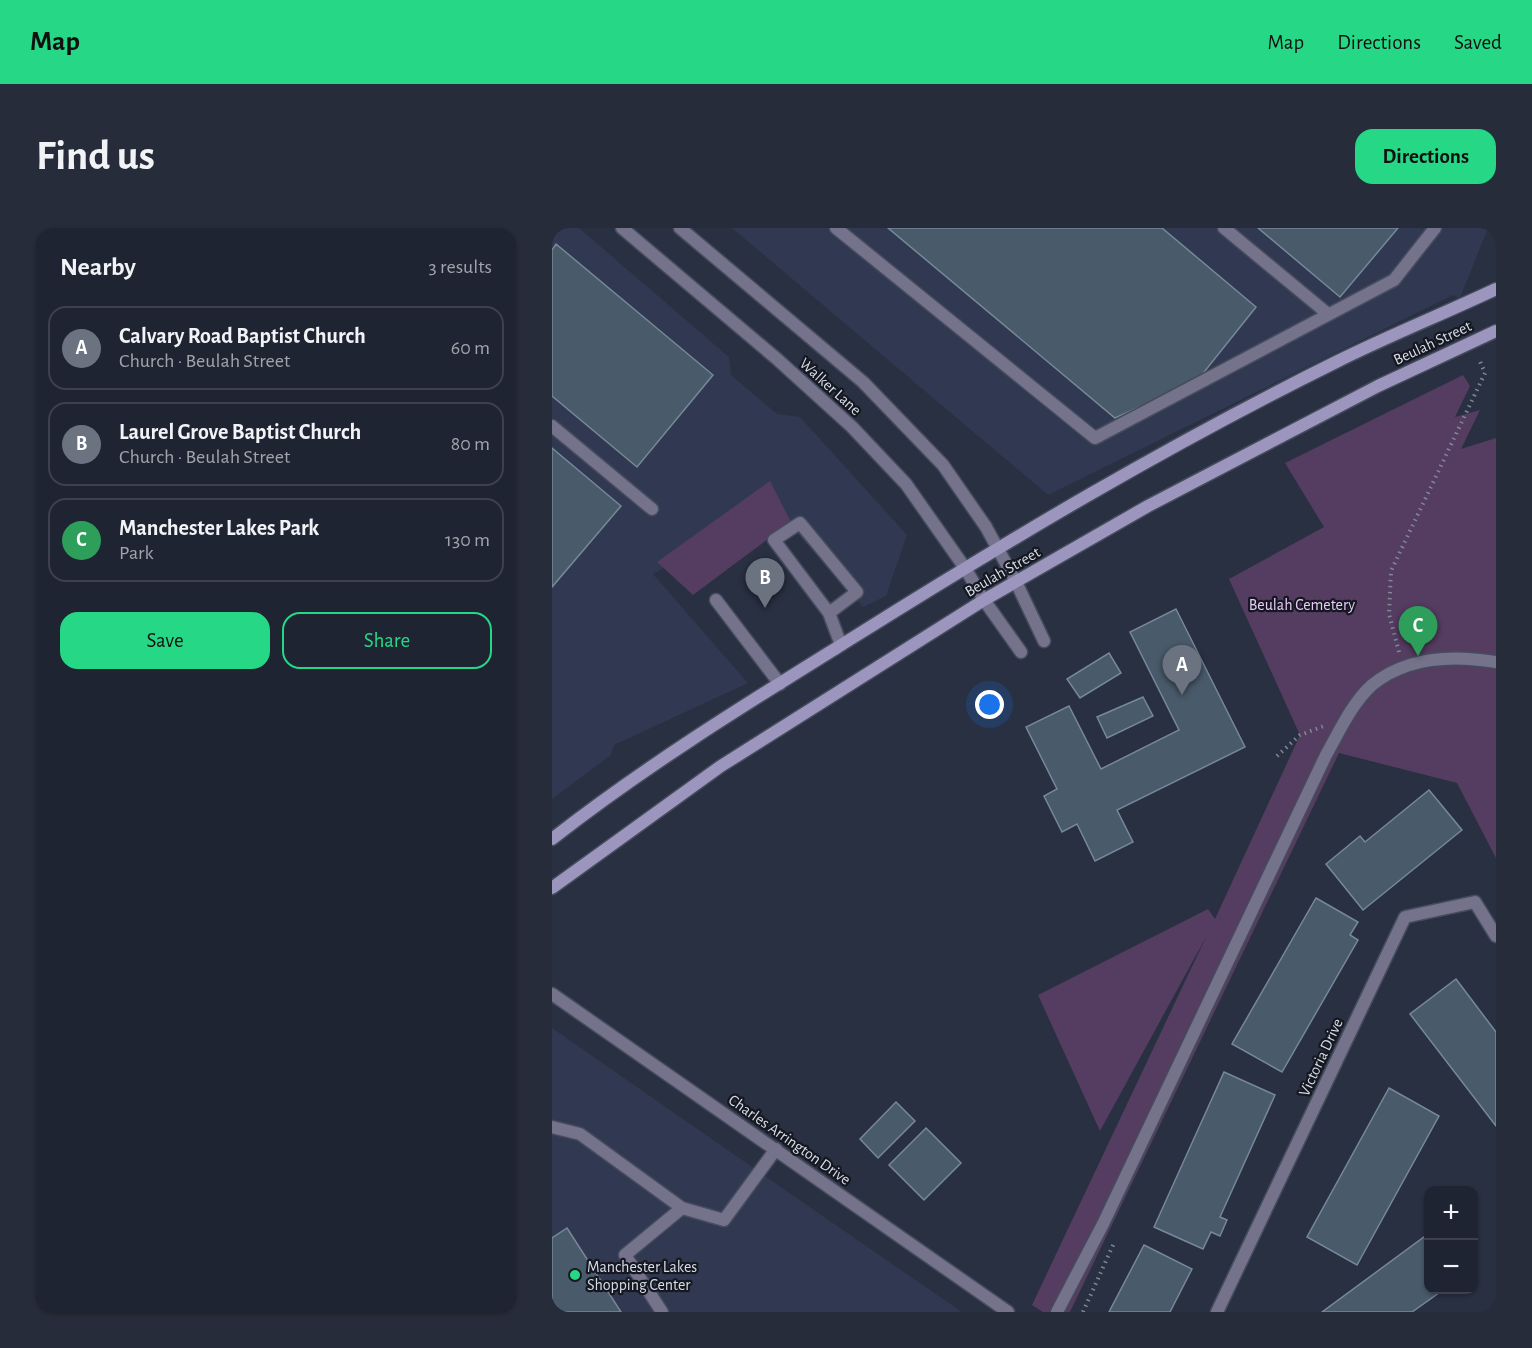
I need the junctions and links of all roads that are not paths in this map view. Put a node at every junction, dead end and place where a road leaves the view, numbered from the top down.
1 (622, 228) edge
2 (680, 228) edge
3 (836, 228) edge
4 (1224, 228) edge
5 (1435, 228) edge
6 (1496, 290) edge
7 (1328, 314) junction
8 (1496, 331) edge
9 (552, 426) edge
10 (652, 509) dead end
11 (998, 548) junction
12 (965, 568) junction
13 (1016, 582) junction
14 (716, 600) dead end
15 (984, 600) junction
16 (829, 613) junction
17 (1044, 641) dead end
18 (841, 645) junction
19 (1021, 652) dead end
20 (1496, 662) edge
21 (780, 684) junction
22 (552, 839) edge
23 (552, 888) edge
24 (1496, 936) edge
25 (552, 994) edge
26 (552, 1127) edge
27 (776, 1149) junction
28 (682, 1208) junction
29 (662, 1312) edge
30 (1008, 1312) edge
31 (1057, 1312) edge
32 (1217, 1312) edge

1 - 12 street, Walker Lane
2 - 11 street, Walker Lane
3 - 7 street
4 - 7 street
5 - 7 street
6 - 11 main road, Beulah Street
8 - 13 main road, Beulah Street
9 - 10 street
11 - 12 main road, Beulah Street
11 - 13 street, Walker Lane
12 - 15 street, Walker Lane
12 - 18 main road, Beulah Street
13 - 15 main road, Beulah Street
13 - 17 street, Walker Lane
14 - 21 street
15 - 19 street, Walker Lane
15 - 23 main road, Beulah Street
16 - 16 street
16 - 18 street
18 - 21 main road, Beulah Street
20 - 31 street
21 - 22 main road, Beulah Street
24 - 32 street, Victoria Drive
25 - 27 street, Charles Arrington Drive
26 - 28 street
27 - 28 street
27 - 30 street, Charles Arrington Drive
28 - 29 street

